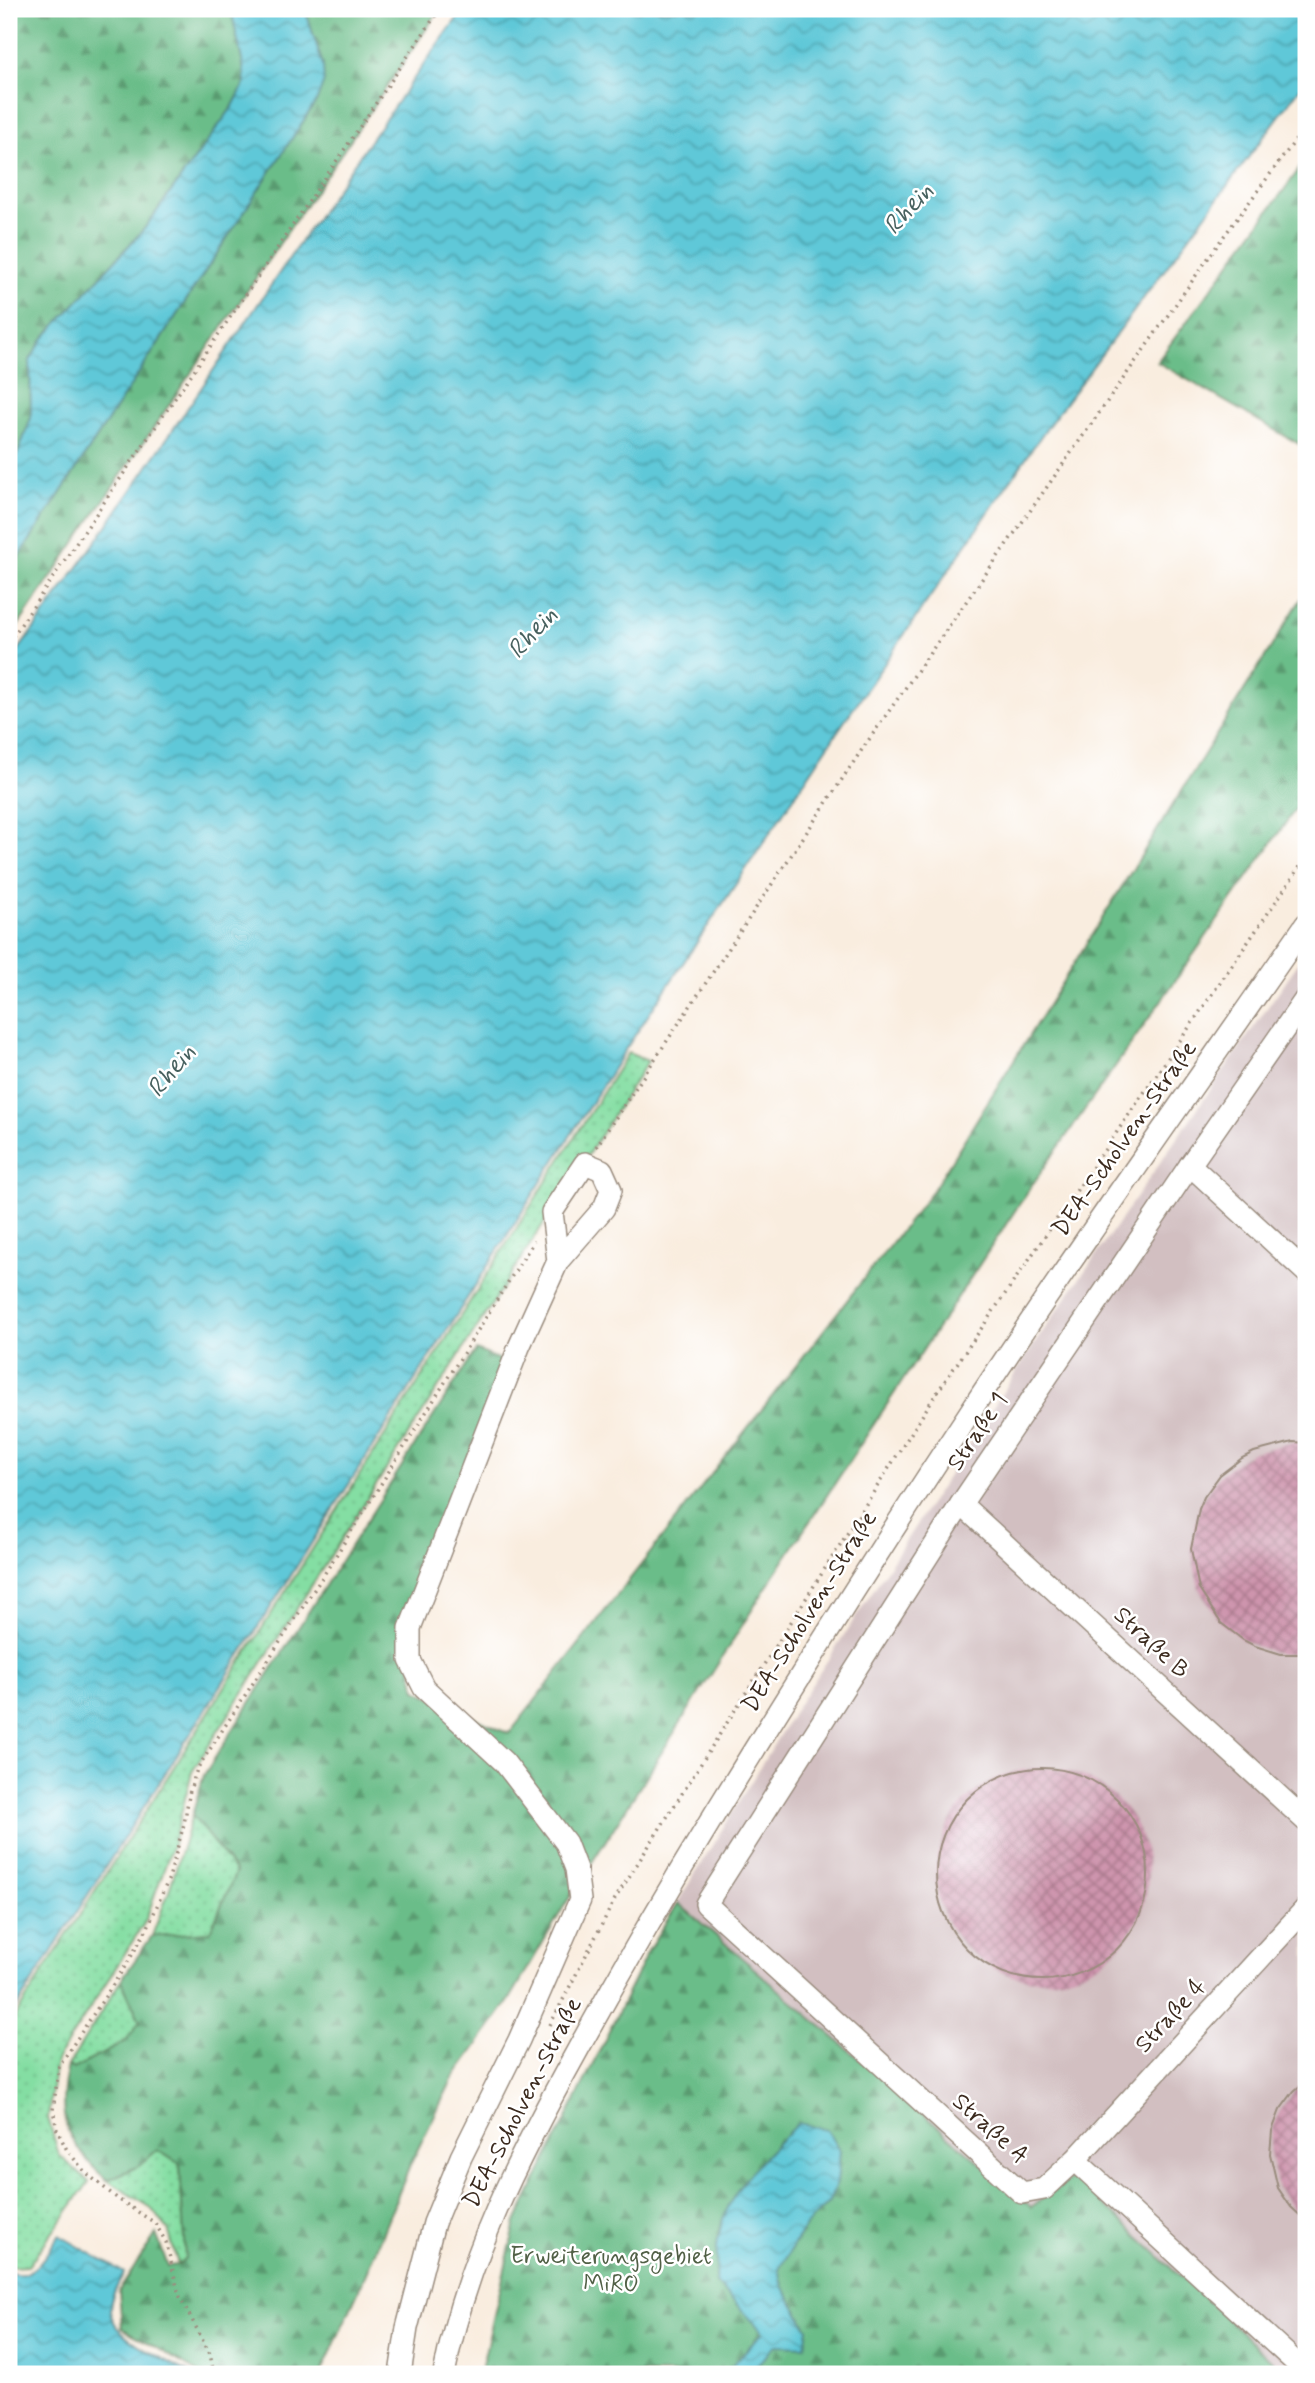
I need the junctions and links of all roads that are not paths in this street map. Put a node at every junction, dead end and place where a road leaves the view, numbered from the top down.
1 (1306, 924) edge
2 (1306, 998) edge
3 (1190, 1165) junction
4 (558, 1261) junction
5 (1306, 1272) edge
6 (961, 1504) junction
7 (1306, 1821) edge
8 (706, 1905) joint
9 (1306, 1908) edge
10 (1075, 2160) junction
11 (1306, 2372) edge
12 (400, 2374) edge
13 (444, 2374) edge

1 - 13 street, DEA-Scholven-Straße
2 - 3 street, Straße 1
3 - 5 street
3 - 6 street, Straße 1
4 - 4 street
4 - 12 street
6 - 7 street, Straße B
6 - 8 street, Straße 1
8 - 10 street, Straße A
9 - 10 street, Straße 4
10 - 11 street

